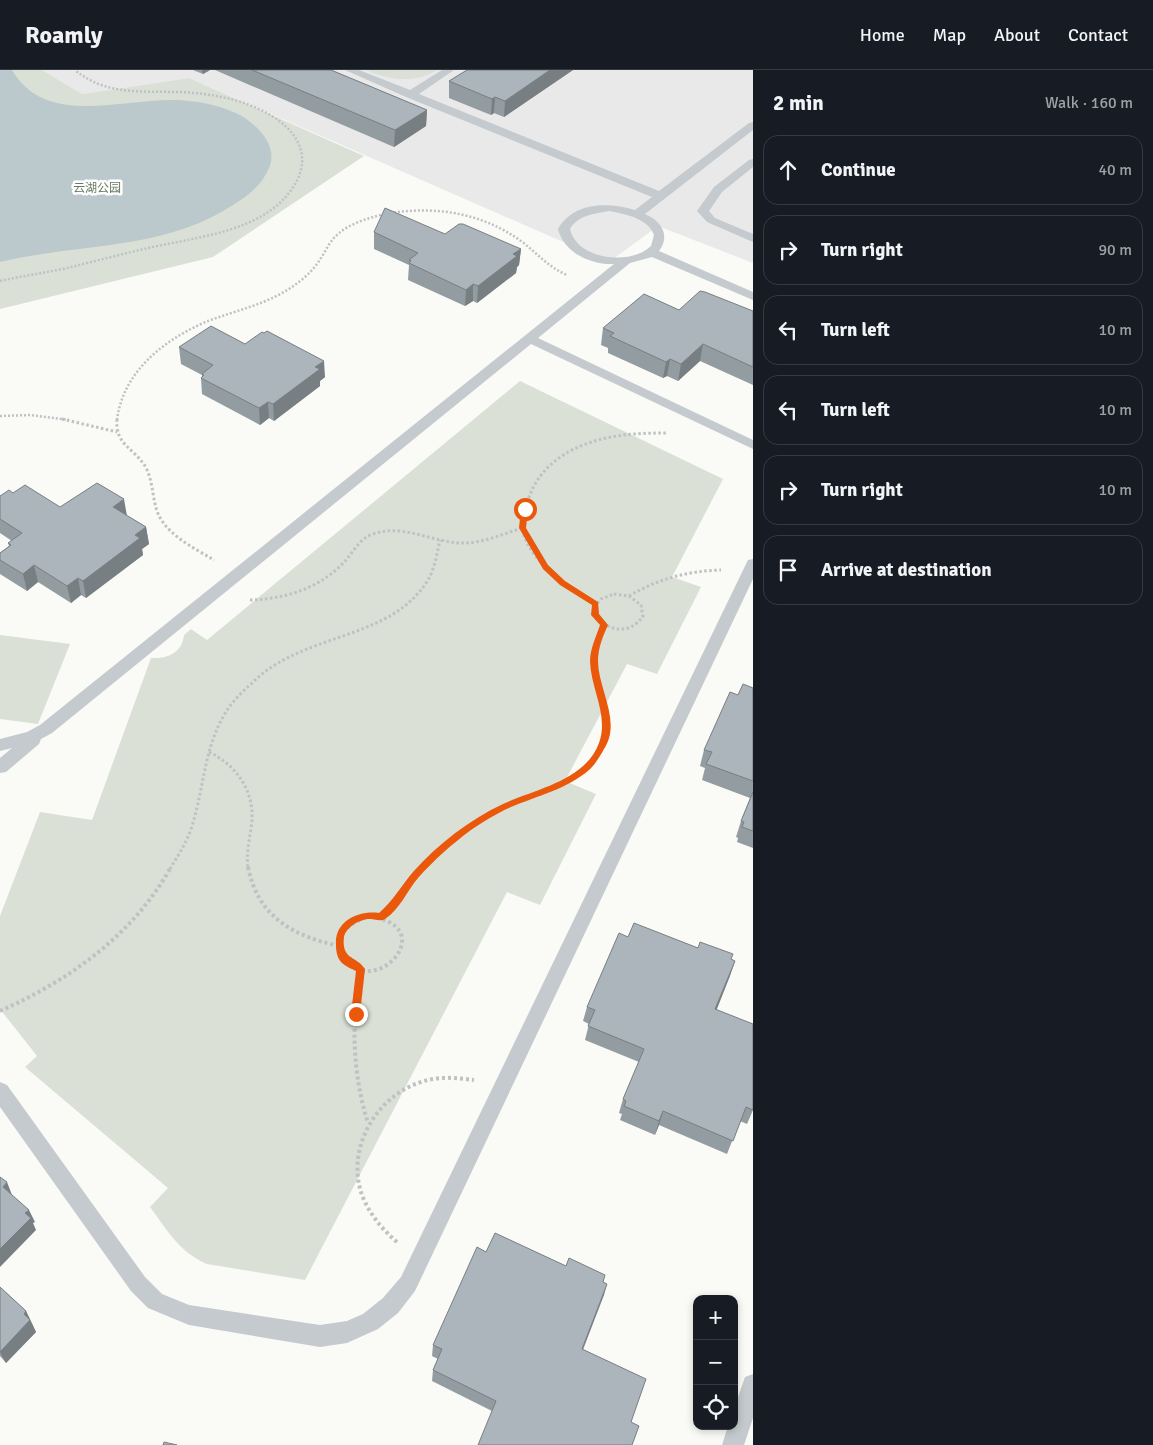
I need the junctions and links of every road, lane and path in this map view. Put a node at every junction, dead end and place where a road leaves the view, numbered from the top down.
1 (74, 70) edge
2 (350, 70) edge
3 (449, 70) edge
4 (410, 95) junction
5 (753, 125) edge
6 (753, 162) edge
7 (661, 196) junction
8 (637, 214) junction
9 (753, 238) edge
10 (651, 252) junction
11 (625, 261) junction
12 (0, 281) edge
13 (596, 284) junction
14 (753, 296) edge
15 (529, 338) junction
16 (0, 416) edge
17 (118, 432) junction
18 (669, 433) dead end
19 (753, 445) edge
20 (522, 528) junction
21 (440, 540) junction
22 (751, 568) edge
23 (237, 574) junction
24 (629, 596) junction
25 (209, 597) junction
26 (596, 604) junction
27 (604, 625) junction
28 (46, 729) junction
29 (0, 745) edge
30 (209, 752) junction
31 (0, 767) edge
32 (381, 917) junction
33 (339, 946) junction
34 (360, 969) junction
35 (0, 1011) edge
36 (503, 1087) junction
37 (0, 1091) edge
38 (369, 1123) junction
39 (421, 1257) junction
40 (753, 1385) edge
41 (734, 1445) edge

1 - 12 path
2 - 4 lane
3 - 4 lane
4 - 7 lane
5 - 7 lane
6 - 9 lane
7 - 8 lane
8 - 10 lane
8 - 11 lane
10 - 11 lane
10 - 14 lane
11 - 13 lane
13 - 15 lane
13 - 17 path
15 - 19 lane
15 - 23 lane
16 - 17 path
17 - 23 path
18 - 20 path
20 - 21 path
20 - 26 path
21 - 25 path
21 - 30 path
22 - 24 path
22 - 36 lane
23 - 25 lane
24 - 26 path
24 - 27 path
25 - 28 lane
26 - 27 path
27 - 32 path
28 - 29 lane
28 - 31 lane
30 - 33 path
30 - 35 path
32 - 33 path
32 - 34 path
33 - 34 path
34 - 38 path
36 - 38 path
36 - 39 lane
37 - 39 lane
38 - 39 path
40 - 41 lane

